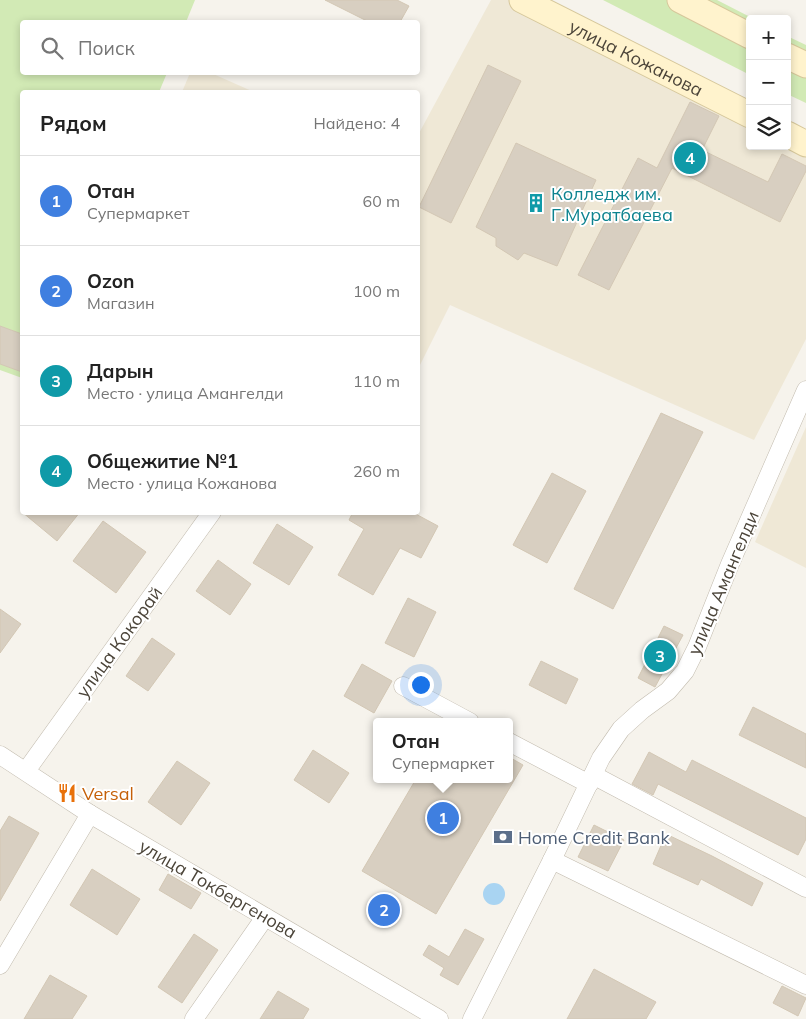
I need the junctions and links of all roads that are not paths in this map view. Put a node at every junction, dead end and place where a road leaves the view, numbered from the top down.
1 (522, 0) edge
2 (680, 0) edge
3 (746, 34) edge
4 (791, 58) edge
5 (806, 65) edge
6 (746, 114) edge
7 (791, 136) edge
8 (806, 144) edge
9 (806, 390) edge
10 (210, 515) edge
11 (403, 686) dead end
12 (463, 718) edge
13 (513, 744) edge
14 (0, 755) edge
15 (26, 772) junction
16 (591, 780) junction
17 (90, 814) junction
18 (552, 860) junction
19 (806, 888) edge
20 (265, 916) junction
21 (0, 964) edge
22 (806, 985) edge
23 (194, 1019) edge
24 (439, 1019) edge
25 (472, 1019) edge

1 - 6 street, улица Кожанова
2 - 3 street
4 - 5 street
7 - 8 street
9 - 16 street, улица Амангелди
10 - 15 street, улица Кокорай
11 - 12 street
13 - 16 street
14 - 15 street, улица Токбергенова
15 - 17 street, улица Токбергенова
16 - 18 street, улица Амангелди
16 - 19 street
17 - 20 street, улица Токбергенова
17 - 21 street
18 - 22 street
18 - 25 street, улица Амангелди
20 - 23 street
20 - 24 street, улица Токбергенова

